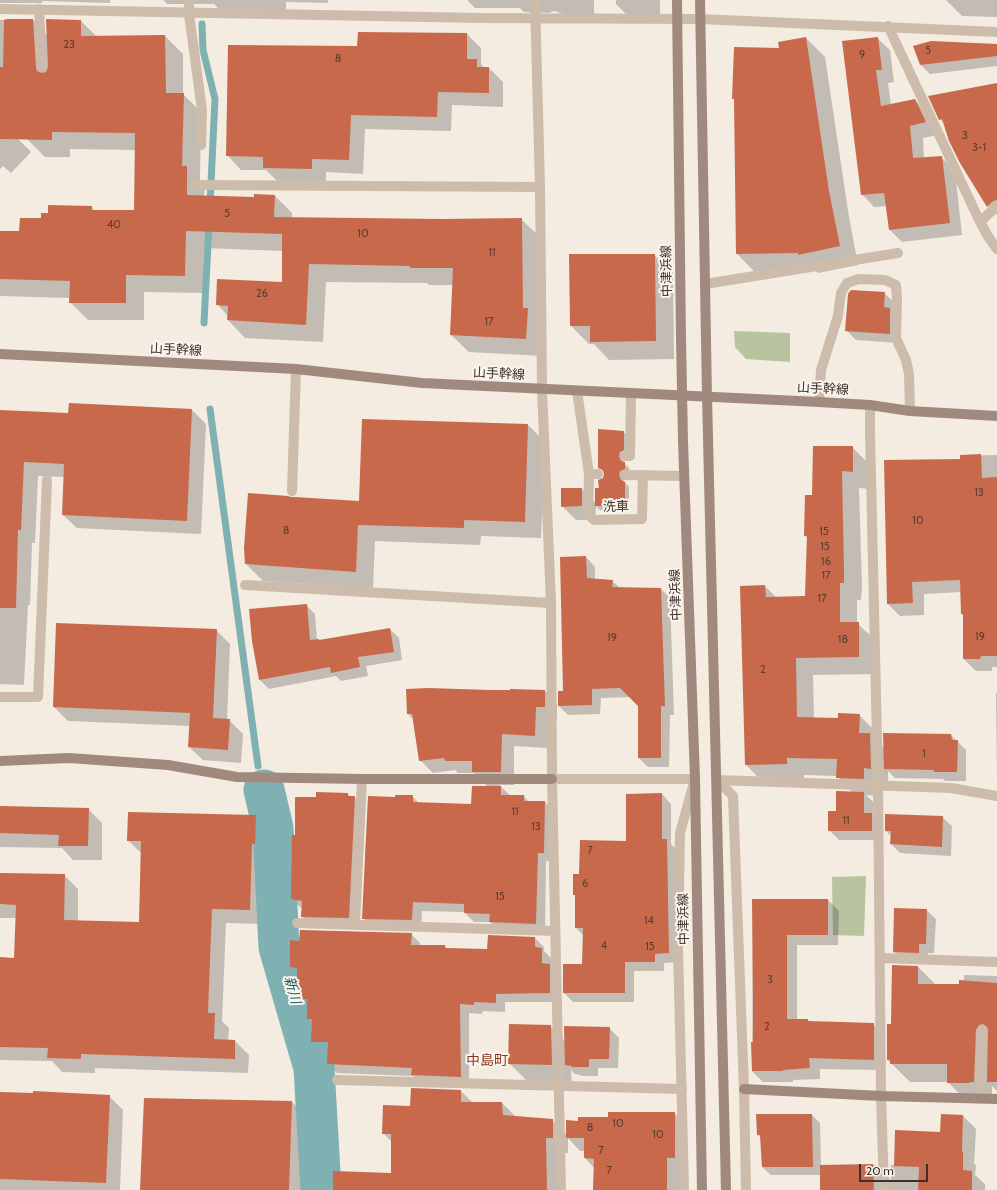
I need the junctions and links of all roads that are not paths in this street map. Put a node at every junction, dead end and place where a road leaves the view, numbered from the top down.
1 (189, 0) edge
2 (535, 0) edge
3 (677, 0) edge
4 (700, 0) edge
5 (0, 9) edge
6 (39, 9) junction
7 (189, 14) junction
8 (535, 19) junction
9 (677, 19) junction
10 (700, 19) junction
11 (888, 26) junction
12 (997, 32) edge
13 (42, 67) dead end
14 (201, 145) dead end
15 (194, 185) dead end
16 (540, 187) junction
17 (997, 206) edge
18 (980, 222) junction
19 (997, 249) edge
20 (898, 253) dead end
21 (705, 284) junction
22 (0, 354) edge
23 (296, 369) junction
24 (542, 389) junction
25 (577, 391) junction
26 (631, 393) junction
27 (682, 395) junction
28 (707, 396) junction
29 (819, 402) junction
30 (870, 405) junction
31 (910, 411) junction
32 (997, 416) edge
33 (587, 455) junction
34 (598, 455) dead end
35 (625, 456) dead end
36 (625, 475) dead end
37 (643, 475) junction
38 (684, 476) junction
39 (47, 480) dead end
40 (292, 490) dead end
41 (245, 585) dead end
42 (551, 603) junction
43 (0, 697) edge
44 (0, 761) edge
45 (552, 778) junction
46 (362, 779) junction
47 (695, 779) junction
48 (717, 780) junction
49 (878, 785) junction
50 (997, 796) edge
51 (297, 923) dead end
52 (355, 924) junction
53 (555, 931) junction
54 (880, 958) junction
55 (997, 962) edge
56 (982, 1030) dead end
57 (337, 1080) dead end
58 (559, 1085) junction
59 (682, 1089) junction
60 (744, 1089) junction
61 (882, 1096) junction
62 (980, 1098) junction
63 (997, 1099) edge
64 (560, 1190) edge
65 (684, 1190) edge
66 (702, 1190) edge
67 (726, 1190) edge
68 (746, 1190) edge
69 (884, 1190) edge

1 - 7 street
2 - 8 street
3 - 9 street, 中津浜線
4 - 10 street
5 - 6 street
6 - 7 street
6 - 13 street
7 - 8 street
7 - 14 street
8 - 9 street
8 - 16 street
9 - 10 street
9 - 27 street, 中津浜線
10 - 11 street
10 - 21 street
11 - 12 street
11 - 18 street
15 - 16 street
16 - 24 street
17 - 18 street
18 - 19 street
20 - 21 street
21 - 28 street
22 - 23 street, 山手幹線
23 - 24 street, 山手幹線
23 - 40 street
24 - 25 street, 山手幹線
24 - 42 street
25 - 26 street, 山手幹線
25 - 33 street
26 - 27 street, 山手幹線
26 - 35 street
27 - 28 street, 山手幹線
27 - 38 street, 中津浜線
28 - 29 street, 山手幹線
28 - 48 street
29 - 30 street, 山手幹線
29 - 31 street
30 - 31 street, 山手幹線
30 - 49 street
31 - 32 street, 山手幹線
33 - 34 street
33 - 37 street, 洗車
36 - 37 street
37 - 38 street
38 - 47 street, 中津浜線
39 - 43 street
41 - 42 street
42 - 45 street
44 - 46 street
45 - 46 street
45 - 47 street
45 - 53 street
46 - 52 street
47 - 59 street
47 - 66 street, 中津浜線
48 - 49 street
48 - 60 street
48 - 67 street
49 - 50 street
49 - 54 street
51 - 52 street
52 - 53 street
53 - 58 street
54 - 55 street
54 - 61 street
56 - 62 street
57 - 58 street
58 - 59 street
58 - 64 street
59 - 65 street
60 - 61 street
60 - 68 street
61 - 62 street
61 - 69 street
62 - 63 street

